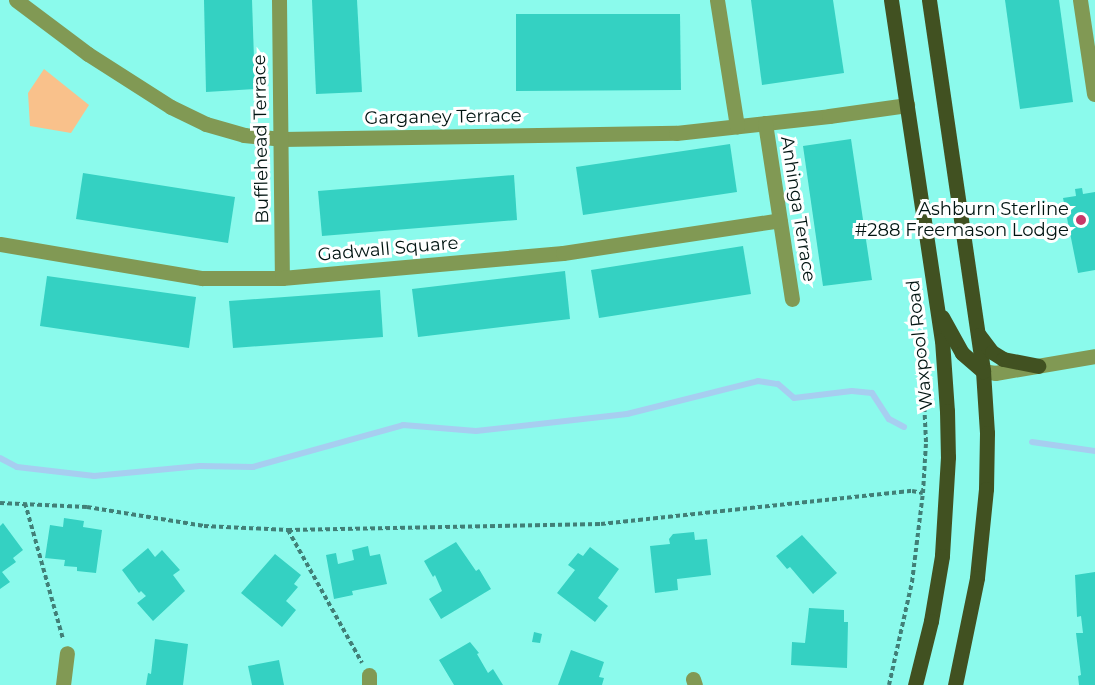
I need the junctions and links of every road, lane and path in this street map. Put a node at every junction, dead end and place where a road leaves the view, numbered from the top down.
1 (16, 0) edge
2 (279, 0) edge
3 (717, 0) edge
4 (891, 0) edge
5 (929, 0) edge
6 (1080, 0) edge
7 (1092, 55) edge
8 (1094, 94) edge
9 (907, 105) junction
10 (765, 123) junction
11 (737, 126) junction
12 (281, 139) junction
13 (780, 220) junction
14 (0, 244) edge
15 (282, 278) junction
16 (792, 299) dead end
17 (937, 306) junction
18 (977, 333) junction
19 (918, 339) dead end
20 (1095, 356) edge
21 (1038, 366) junction
22 (983, 371) junction
23 (923, 493) junction
24 (0, 503) edge
25 (25, 503) junction
26 (288, 530) junction
27 (66, 653) joint
28 (369, 680) edge
29 (63, 685) edge
30 (888, 685) edge
31 (915, 685) edge
32 (955, 685) edge

1 - 12 street, Garganey Terrace
2 - 12 street, Bufflehead Terrace
3 - 11 street
4 - 9 main road, Waxpool Road
5 - 18 main road
6 - 7 street
7 - 8 street
9 - 10 street, Garganey Terrace
9 - 17 main road, Waxpool Road
10 - 11 street, Garganey Terrace
10 - 13 street, Anhinga Terrace
11 - 12 street, Garganey Terrace
12 - 15 street, Bufflehead Terrace
13 - 15 street, Gadwall Square
13 - 16 street, Anhinga Terrace
14 - 15 street, Gadwall Square
17 - 22 main road
17 - 31 main road, Waxpool Road
18 - 21 main road
18 - 22 main road
19 - 23 path
20 - 21 street
21 - 22 street
22 - 32 main road
23 - 26 path
23 - 30 path
24 - 25 path
25 - 26 path
25 - 27 path
26 - 28 path
27 - 29 street

